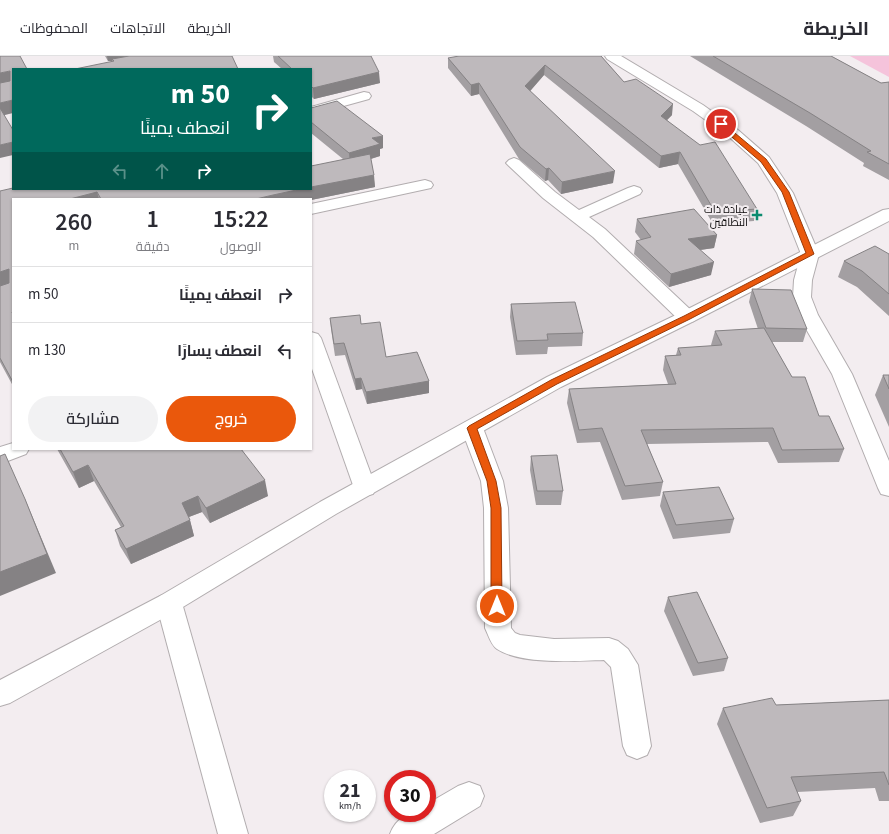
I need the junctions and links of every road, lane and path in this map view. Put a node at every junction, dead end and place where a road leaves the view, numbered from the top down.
1 (612, 56) edge
2 (364, 96) dead end
3 (312, 110) edge
4 (514, 163) dead end
5 (425, 185) dead end
6 (634, 192) dead end
7 (312, 209) edge
8 (889, 214) edge
9 (578, 216) junction
10 (810, 254) junction
11 (687, 317) junction
12 (312, 342) edge
13 (472, 428) junction
14 (15, 450) edge
15 (0, 456) edge
16 (365, 488) junction
17 (889, 488) edge
18 (169, 603) junction
19 (0, 694) edge
20 (637, 746) dead end
21 (469, 796) dead end
22 (233, 834) edge
23 (404, 834) edge

1 - 10 street
2 - 3 street
4 - 9 street
5 - 7 street
6 - 9 street
8 - 10 street
9 - 11 street
10 - 11 street
10 - 17 street
11 - 13 street
12 - 16 street
13 - 16 street
13 - 20 street
14 - 15 street
16 - 18 street
18 - 19 street
18 - 22 street
21 - 23 street

